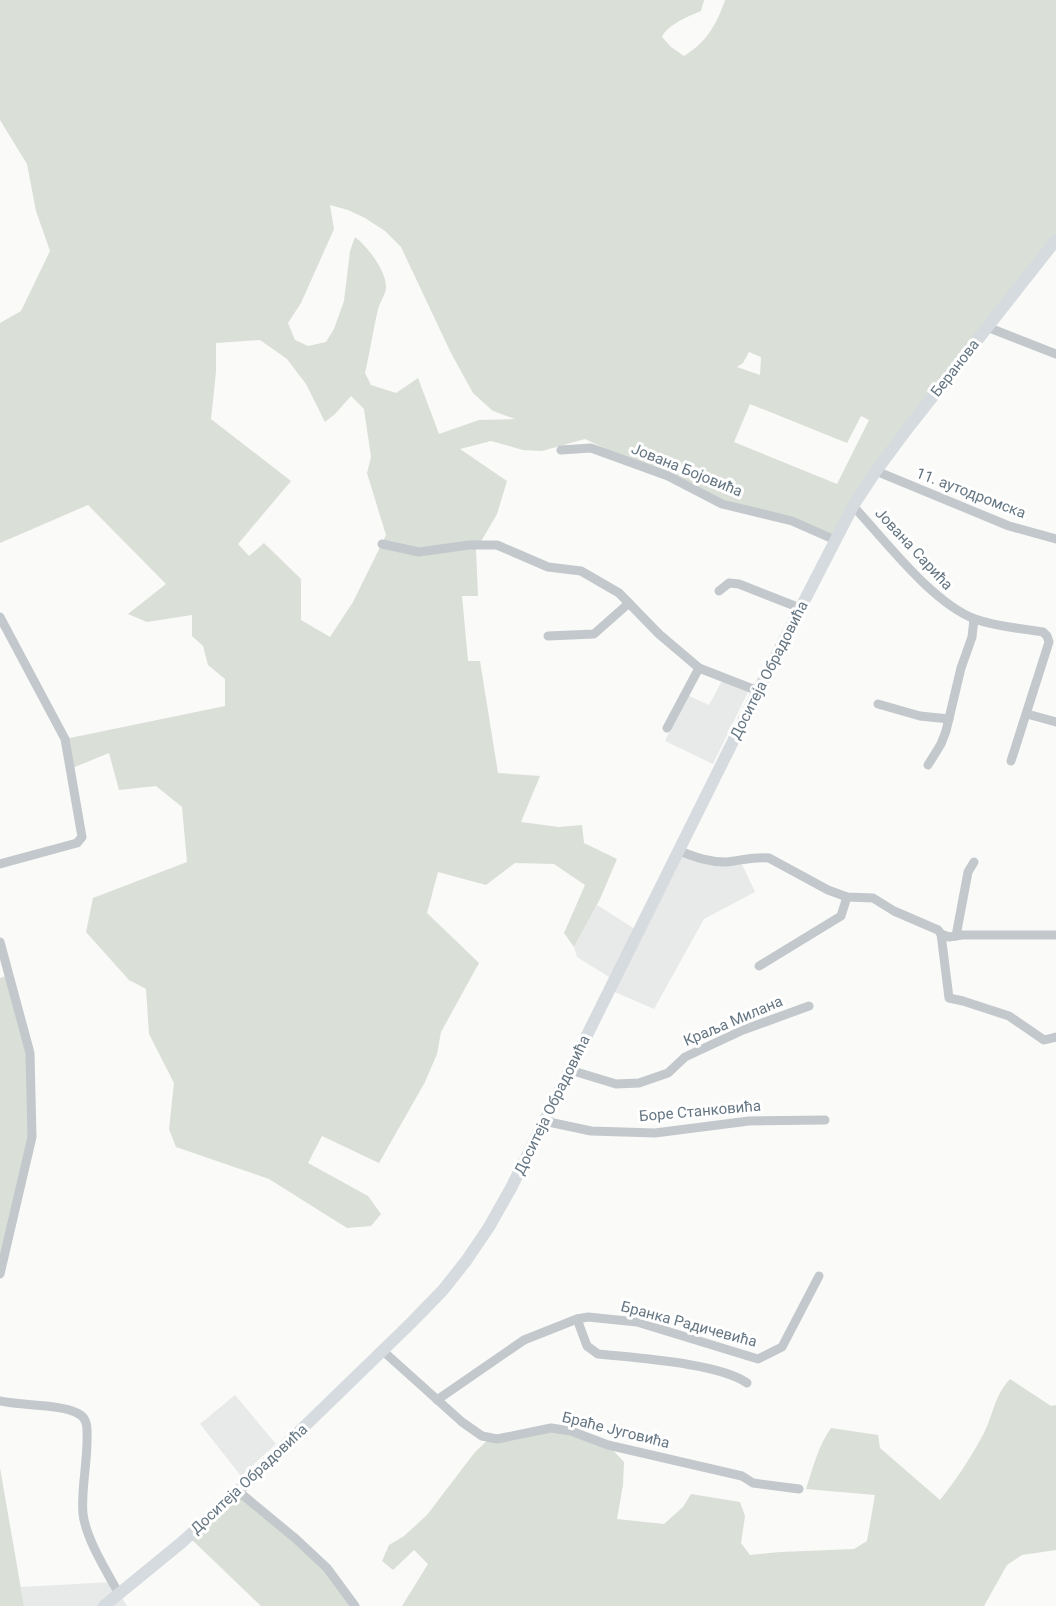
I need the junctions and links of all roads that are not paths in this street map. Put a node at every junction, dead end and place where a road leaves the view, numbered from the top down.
1 (1056, 240) edge
2 (987, 327) junction
3 (1056, 354) edge
4 (561, 450) dead end
5 (876, 471) junction
6 (855, 502) junction
7 (1056, 539) edge
8 (835, 540) junction
9 (382, 544) dead end
10 (719, 591) dead end
11 (629, 603) junction
12 (800, 608) junction
13 (0, 617) edge
14 (974, 619) junction
15 (548, 636) dead end
16 (699, 668) junction
17 (758, 691) junction
18 (878, 704) dead end
19 (1027, 714) junction
20 (949, 719) junction
21 (1056, 722) edge
22 (667, 729) dead end
23 (1011, 761) dead end
24 (928, 765) dead end
25 (679, 851) junction
26 (974, 861) dead end
27 (0, 864) edge
28 (847, 897) junction
29 (941, 934) junction
30 (1055, 935) edge
31 (956, 936) junction
32 (0, 942) edge
33 (759, 966) dead end
34 (809, 1006) dead end
35 (1056, 1037) edge
36 (570, 1070) junction
37 (825, 1120) dead end
38 (544, 1121) junction
39 (0, 1274) edge
40 (819, 1276) dead end
41 (577, 1319) junction
42 (383, 1351) junction
43 (747, 1383) dead end
44 (438, 1400) junction
45 (0, 1401) edge
46 (799, 1489) dead end
47 (237, 1491) junction
48 (119, 1594) junction
49 (104, 1606) edge
50 (355, 1606) edge

1 - 2 main road, Беранова
2 - 3 street
2 - 5 main road, Беранова
4 - 8 street, Јована Бојовића
5 - 6 main road, Беранова
5 - 7 street, 11. аутодромска
6 - 8 main road, Доситеја Обрадовића
6 - 14 street, Јована Сарића
8 - 12 main road, Доситеја Обрадовића
9 - 11 street
10 - 12 street
11 - 15 street
11 - 16 street
12 - 17 main road, Доситеја Обрадовића
13 - 27 street
14 - 19 street, Јована Сарића
14 - 20 street
16 - 17 street
16 - 22 street
17 - 25 main road, Доситеја Обрадовића
18 - 20 street
19 - 21 street
19 - 23 street, Јована Сарића
20 - 24 street
25 - 28 street
25 - 36 main road, Доситеја Обрадовића
26 - 31 street
28 - 29 street
28 - 33 street
29 - 31 street
29 - 35 street
30 - 31 street
32 - 39 street
34 - 36 street, Краља Милана
36 - 38 main road, Доситеја Обрадовића
37 - 38 street, Боре Станковића
38 - 42 main road, Доситеја Обрадовића
40 - 41 street, Бранка Радичевића
41 - 43 street
41 - 44 street, Бранка Радичевића
42 - 44 street, Браће Југовића
42 - 47 main road, Доситеја Обрадовића
44 - 46 street, Браће Југовића
45 - 48 street
47 - 48 main road, Доситеја Обрадовића
47 - 50 street
48 - 49 main road, Доситеја Обрадовића

